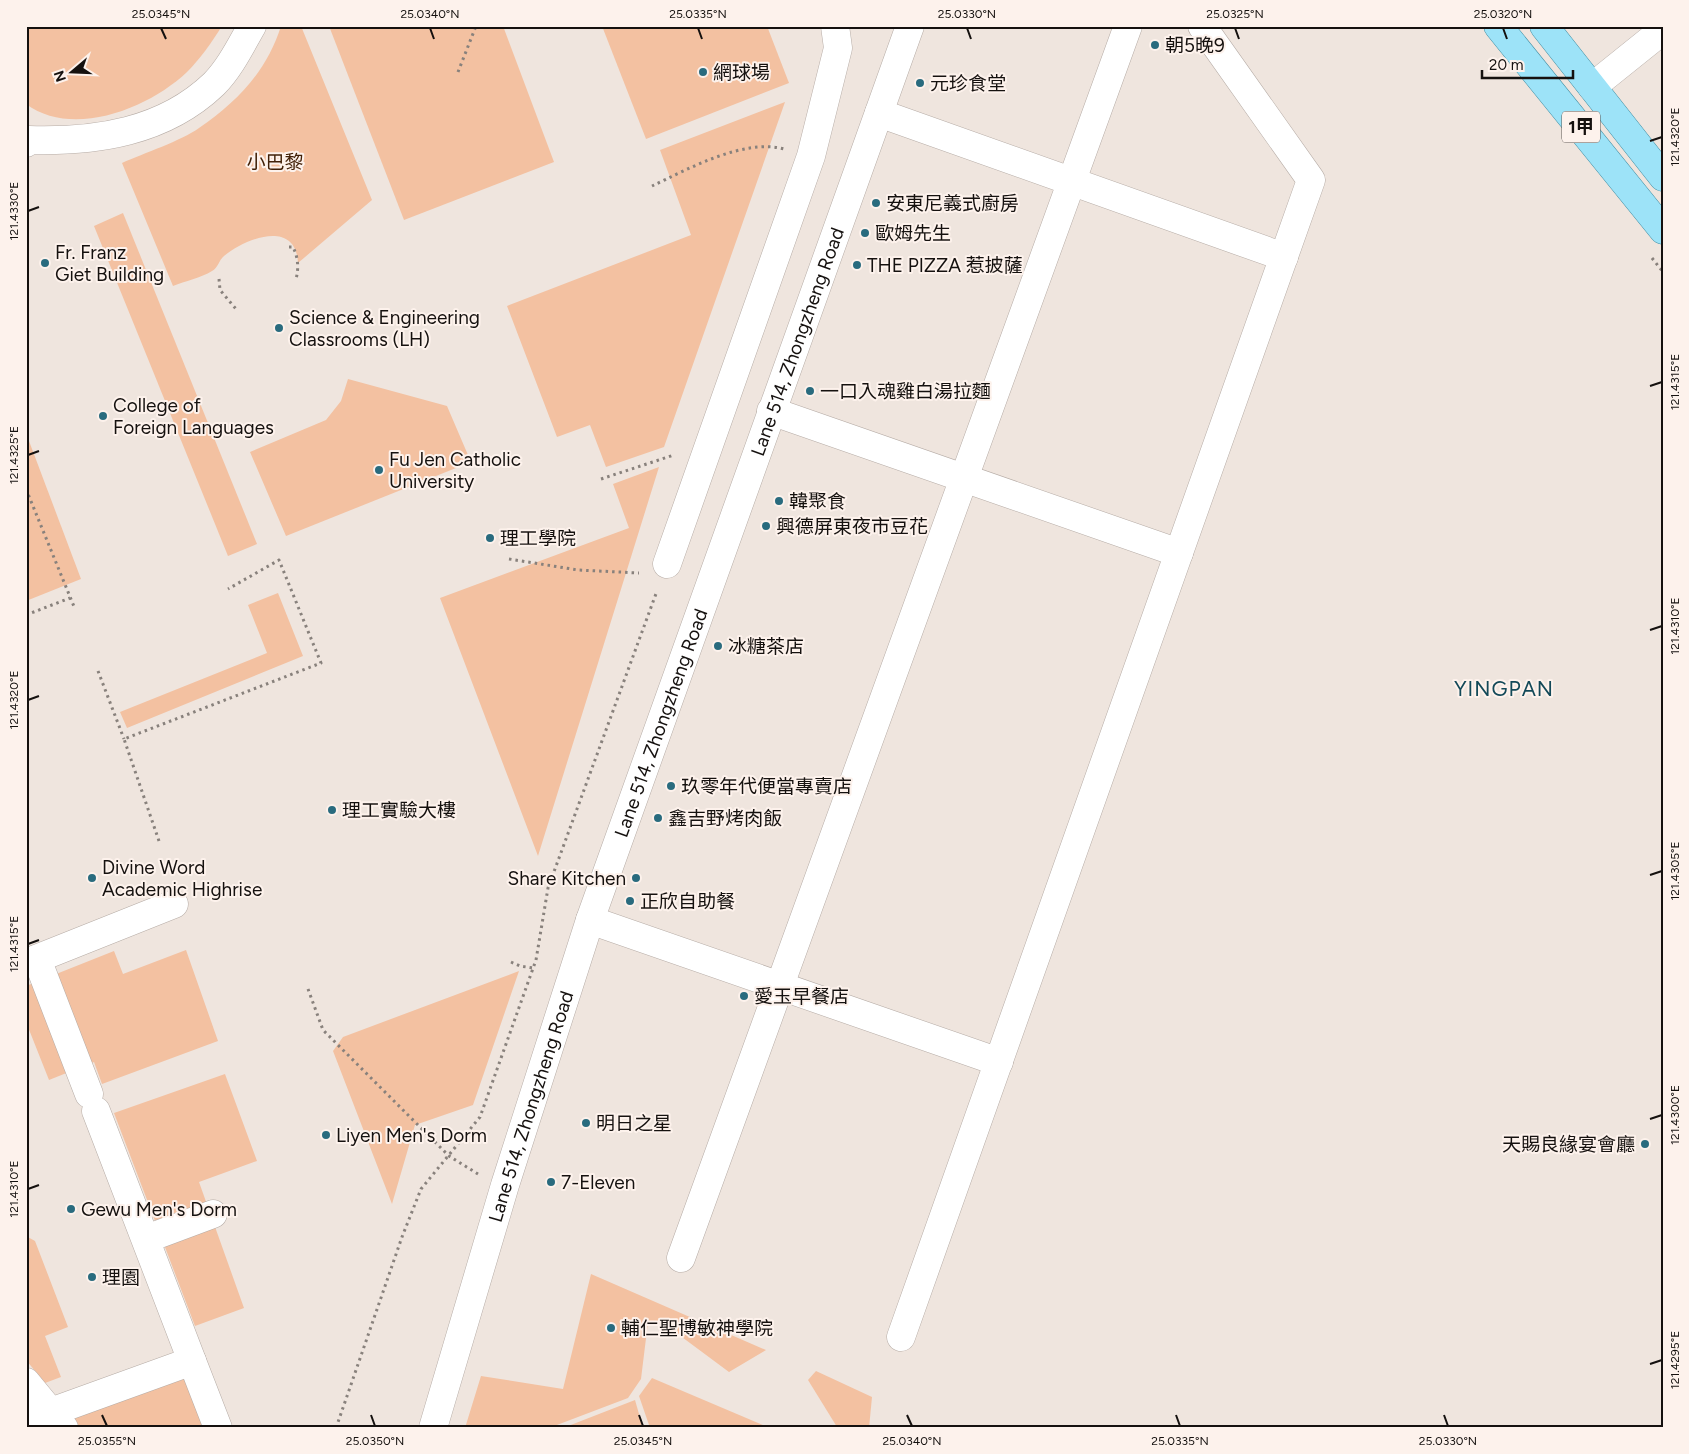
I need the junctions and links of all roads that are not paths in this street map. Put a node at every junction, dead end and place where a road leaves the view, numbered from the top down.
1 (252, 26) edge
2 (835, 26) edge
3 (910, 26) edge
4 (1128, 26) edge
5 (1202, 26) edge
6 (1498, 26) edge
7 (1544, 26) edge
8 (1663, 30) edge
9 (1592, 87) junction
10 (879, 113) junction
11 (27, 141) edge
12 (1663, 177) edge
13 (1072, 182) junction
14 (1663, 230) edge
15 (1284, 258) junction
16 (771, 411) junction
17 (964, 478) junction
18 (1179, 553) junction
19 (665, 569) road end
20 (185, 900) dead end
21 (590, 920) junction
22 (32, 961) edge
23 (780, 986) junction
24 (999, 1062) junction
25 (213, 1214) dead end
26 (146, 1239) junction
27 (681, 1258) dead end
28 (901, 1338) dead end
29 (192, 1361) junction
30 (26, 1382) edge
31 (47, 1420) edge
32 (218, 1428) edge
33 (433, 1428) edge

1 - 11 street
2 - 19 street
3 - 10 street, Lane 514, Zhongzheng Road
4 - 13 street
5 - 15 street
6 - 14 main road, 1甲
7 - 9 main road, 1甲
8 - 9 street
9 - 12 main road, 1甲
10 - 13 street
10 - 16 street, Lane 514, Zhongzheng Road
13 - 15 street
13 - 17 street
15 - 18 street
16 - 17 street
16 - 21 street, Lane 514, Zhongzheng Road
17 - 18 street
17 - 23 street
18 - 24 street
20 - 22 street
21 - 23 street
21 - 33 street, Lane 514, Zhongzheng Road
22 - 26 street
23 - 24 street
23 - 27 street
24 - 28 street
25 - 26 street
26 - 29 street
29 - 31 street
29 - 32 street
30 - 31 street

